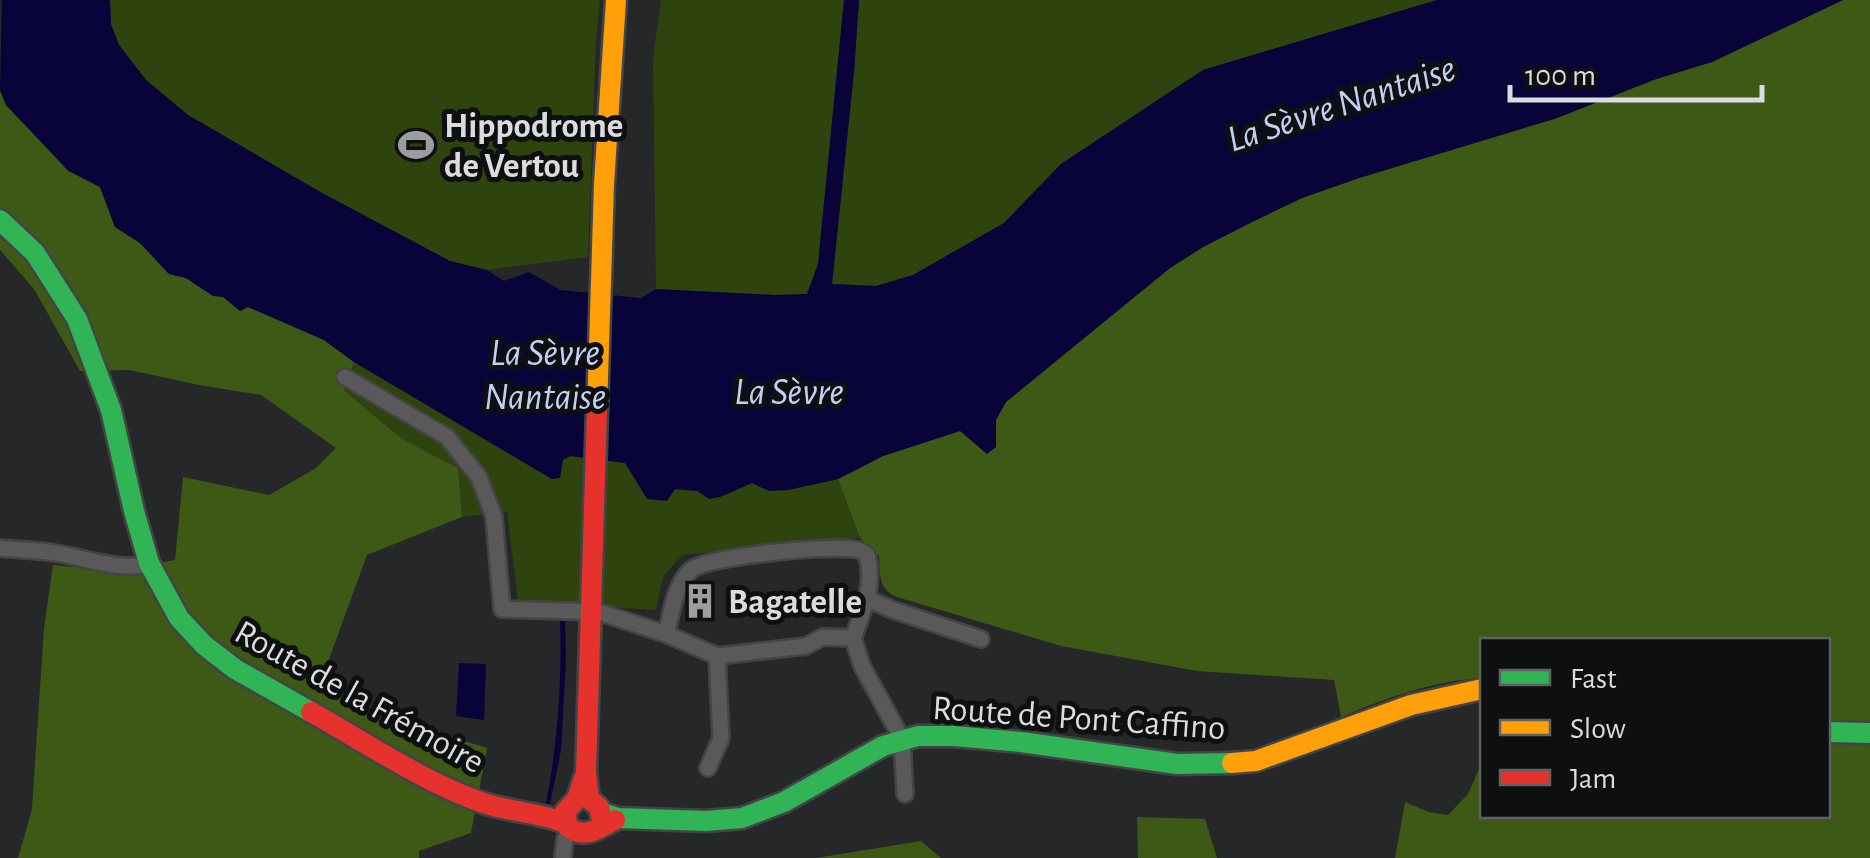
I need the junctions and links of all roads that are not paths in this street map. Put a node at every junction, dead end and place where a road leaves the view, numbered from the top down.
1 (616, 0) edge
2 (0, 220) edge
3 (345, 376) dead end
4 (0, 548) edge
5 (149, 562) junction
6 (868, 599) junction
7 (591, 611) junction
8 (666, 634) junction
9 (853, 638) junction
10 (980, 639) dead end
11 (717, 656) junction
12 (1480, 689) edge
13 (1830, 732) edge
14 (1870, 733) edge
15 (902, 739) junction
16 (708, 768) dead end
17 (905, 794) dead end
18 (580, 826) edge

1 - 7 street
2 - 5 street, Route de la Frémoire
3 - 7 street
4 - 5 street
5 - 18 street, Route de la Frémoire
6 - 8 street
6 - 9 street
6 - 10 street
7 - 8 street
7 - 18 street
8 - 11 street
9 - 11 street
9 - 15 street
11 - 16 street
12 - 15 street, Route de Pont Caffino
13 - 14 street
15 - 17 street
15 - 18 street, Route de Pont Caffino

